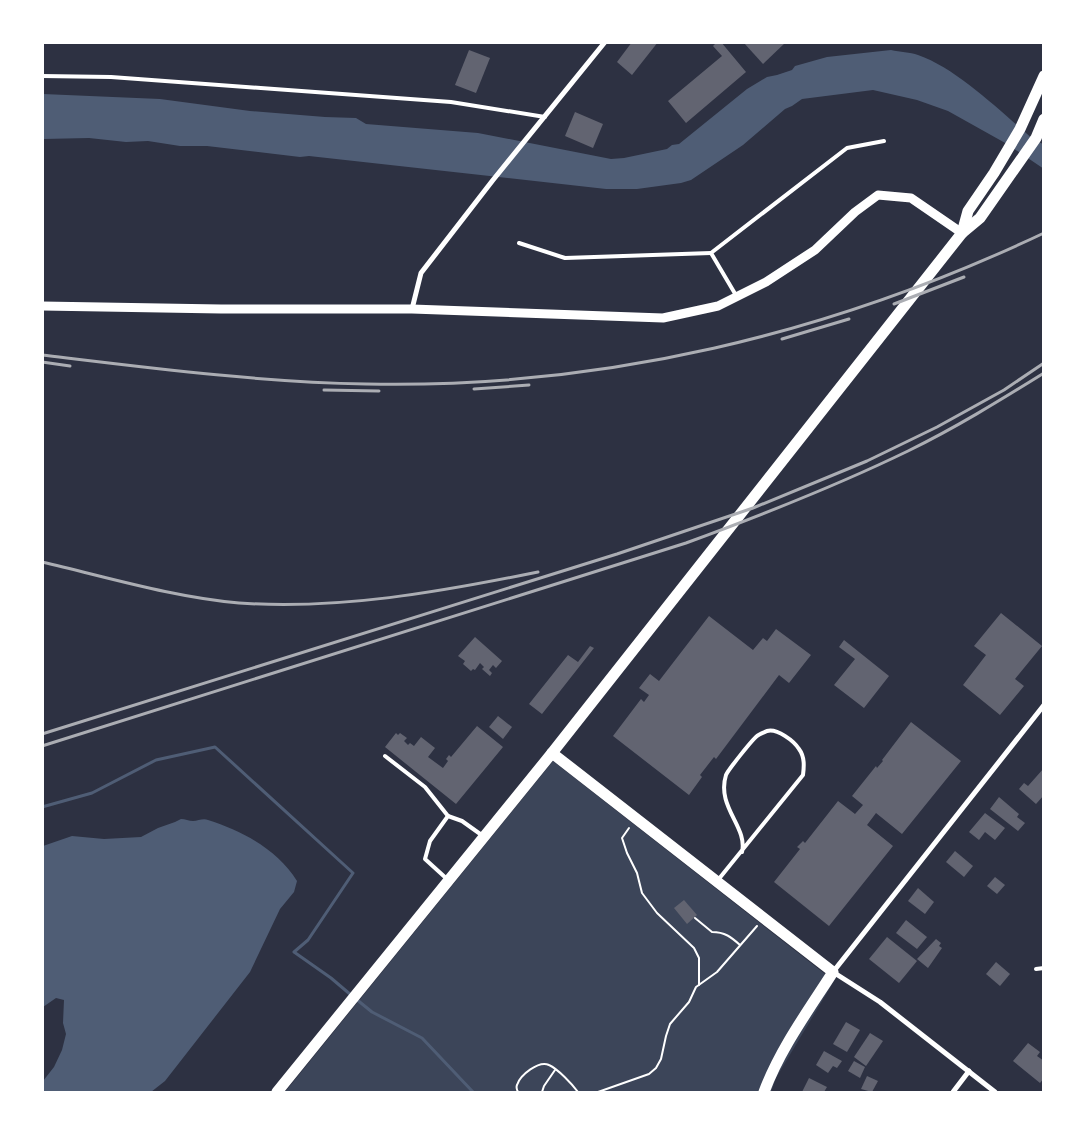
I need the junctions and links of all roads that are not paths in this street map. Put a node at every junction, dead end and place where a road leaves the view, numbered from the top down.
1 (605, 42) edge
2 (42, 76) edge
3 (1044, 76) edge
4 (545, 117) junction
5 (1044, 119) edge
6 (884, 141) dead end
7 (962, 232) junction
8 (519, 243) dead end
9 (711, 253) junction
10 (737, 297) junction
11 (42, 306) edge
12 (412, 309) junction
13 (1044, 705) edge
14 (552, 752) junction
15 (385, 756) dead end
16 (448, 816) junction
17 (484, 837) junction
18 (742, 852) junction
19 (448, 881) junction
20 (717, 882) junction
21 (1044, 968) edge
22 (1036, 969) dead end
23 (833, 972) junction
24 (969, 1071) junction
25 (277, 1092) edge
26 (764, 1092) edge
27 (953, 1092) edge
28 (995, 1092) edge

1 - 4 street
2 - 4 lane
3 - 7 main road
4 - 12 street
5 - 7 main road
6 - 9 lane
7 - 10 street
7 - 14 main road
8 - 9 lane
9 - 10 lane
10 - 12 street
11 - 12 street
13 - 23 street
14 - 17 main road
14 - 20 main road
15 - 16 lane
16 - 17 lane
16 - 19 lane
17 - 19 main road
18 - 18 lane
18 - 20 lane
19 - 25 main road
20 - 23 main road
21 - 22 lane
23 - 24 street
23 - 26 main road
24 - 27 street
24 - 28 street

